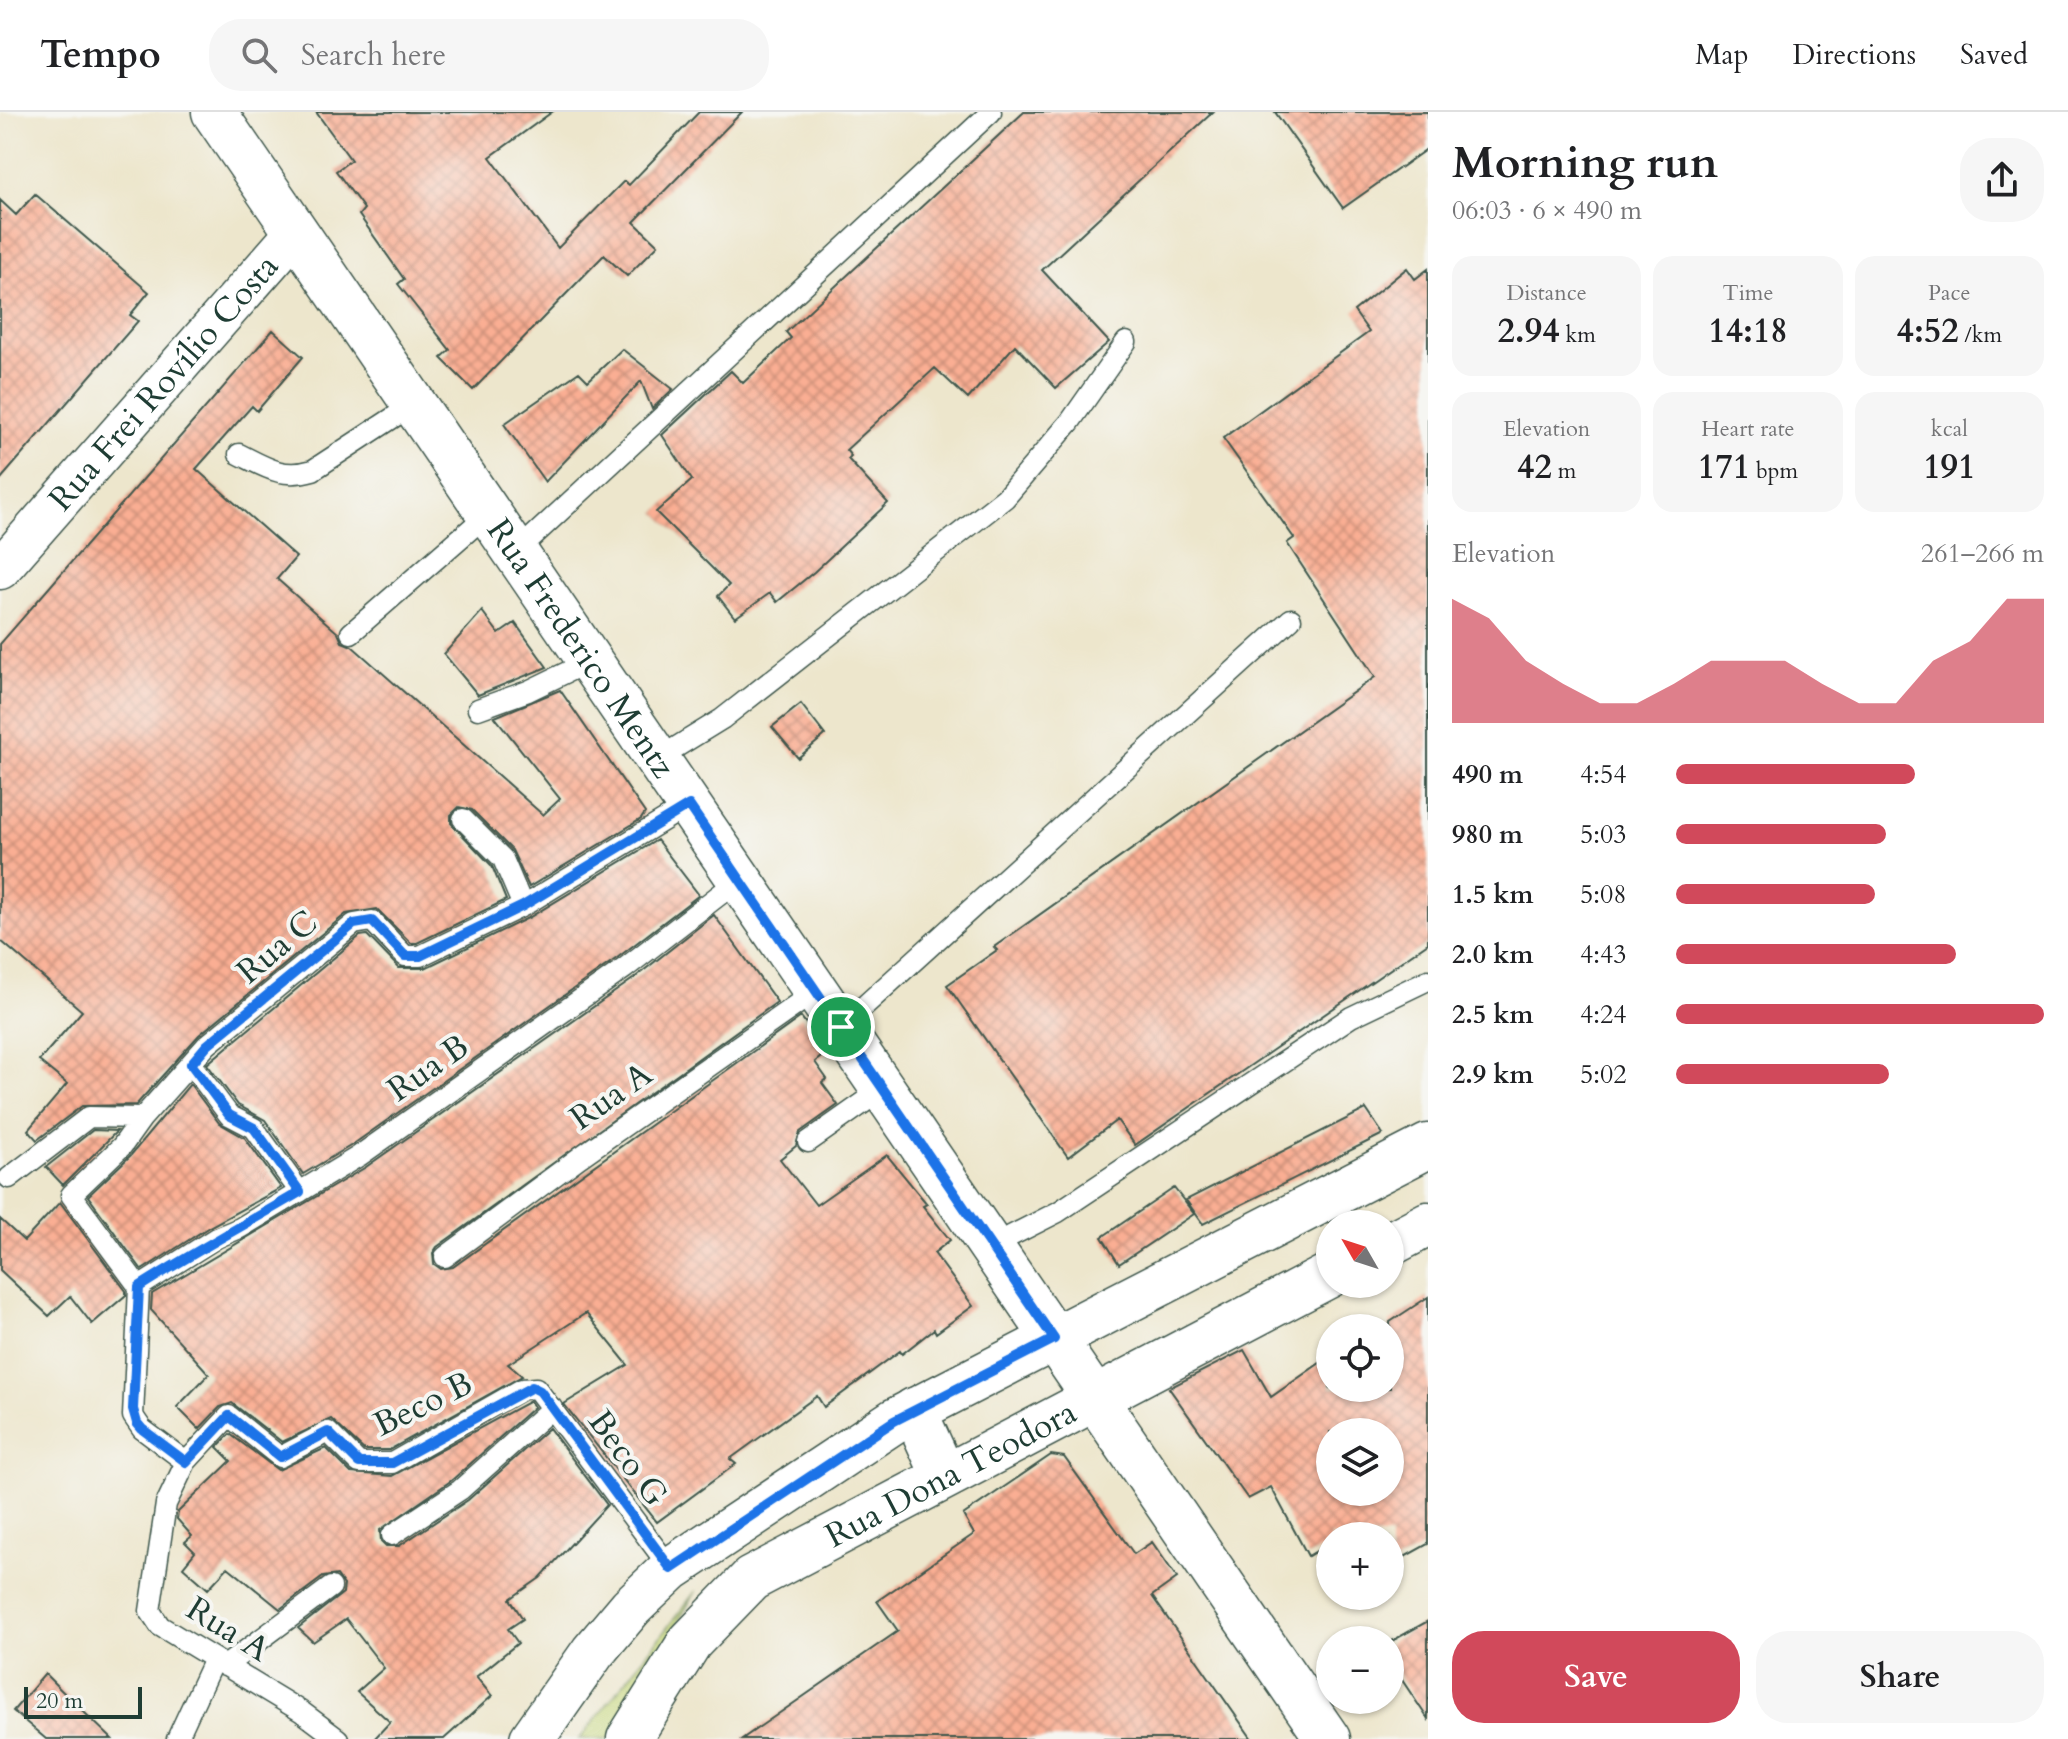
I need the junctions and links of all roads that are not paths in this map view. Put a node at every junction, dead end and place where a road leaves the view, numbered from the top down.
1 (214, 112) edge
2 (991, 112) edge
3 (296, 232) junction
4 (1126, 342) dead end
5 (414, 404) junction
6 (239, 454) dead end
7 (489, 513) junction
8 (516, 552) junction
9 (0, 569) edge
10 (1291, 619) dead end
11 (351, 633) dead end
12 (590, 661) junction
13 (478, 709) dead end
14 (657, 759) junction
15 (689, 805) junction
16 (463, 819) dead end
17 (740, 879) junction
18 (523, 906) junction
19 (1428, 980) edge
20 (816, 991) junction
21 (841, 1027) junction
22 (191, 1064) junction
23 (883, 1089) junction
24 (142, 1118) junction
25 (808, 1142) dead end
26 (1428, 1146) edge
27 (9, 1178) dead end
28 (300, 1192) junction
29 (1428, 1224) edge
30 (1404, 1237) edge
31 (991, 1246) junction
32 (445, 1257) dead end
33 (1316, 1282) edge
34 (139, 1287) junction
35 (1054, 1339) junction
36 (532, 1387) joint
37 (1094, 1397) junction
38 (552, 1408) junction
39 (914, 1410) junction
40 (229, 1416) joint
41 (186, 1462) junction
42 (944, 1476) junction
43 (392, 1535) dead end
44 (671, 1569) junction
45 (331, 1587) dead end
46 (220, 1662) junction
47 (177, 1739) edge
48 (338, 1739) edge
49 (532, 1739) edge
50 (629, 1739) edge
51 (1328, 1739) edge

1 - 3 main road, Rua Frederico Mentz
2 - 8 lane
3 - 5 main road, Rua Frederico Mentz
3 - 9 street, Rua Frei Rovílio Costa
4 - 14 lane
5 - 6 lane
5 - 7 main road, Rua Frederico Mentz
7 - 8 main road, Rua Frederico Mentz
7 - 11 lane
8 - 12 main road, Rua Frederico Mentz
10 - 21 lane
12 - 13 lane
12 - 14 main road, Rua Frederico Mentz
14 - 15 main road, Rua Frederico Mentz
15 - 17 main road, Rua Frederico Mentz
15 - 18 lane, Rua C
16 - 18 lane
17 - 20 main road, Rua Frederico Mentz
17 - 28 lane, Rua B
18 - 22 lane, Rua C
19 - 31 lane
20 - 21 main road, Rua Frederico Mentz
20 - 32 lane, Rua A
21 - 23 main road, Rua Frederico Mentz
22 - 24 lane, Rua C
22 - 28 lane
23 - 25 lane
23 - 31 main road, Rua Frederico Mentz
24 - 27 lane
24 - 34 lane, Rua C
26 - 35 main road, Rua Dona Teodora
28 - 34 lane, Rua B
29 - 30 main road
31 - 35 main road, Rua Frederico Mentz
33 - 37 main road, Rua Dona Teodora
34 - 41 lane
35 - 37 main road, Rua Frederico Mentz
35 - 39 main road, Rua Dona Teodora
36 - 38 lane, Beco G
36 - 40 lane, Beco B
37 - 42 main road, Rua Dona Teodora
37 - 51 main road, Rua Frederico Mentz
38 - 43 lane
38 - 44 lane, Beco G
39 - 42 main road
39 - 44 main road, Rua Dona Teodora
40 - 41 lane, Rua A
41 - 46 lane, Rua A
42 - 50 main road, Rua Dona Teodora
44 - 49 main road, Rua Dona Teodora
45 - 46 lane
46 - 47 lane
46 - 48 lane, Rua A

